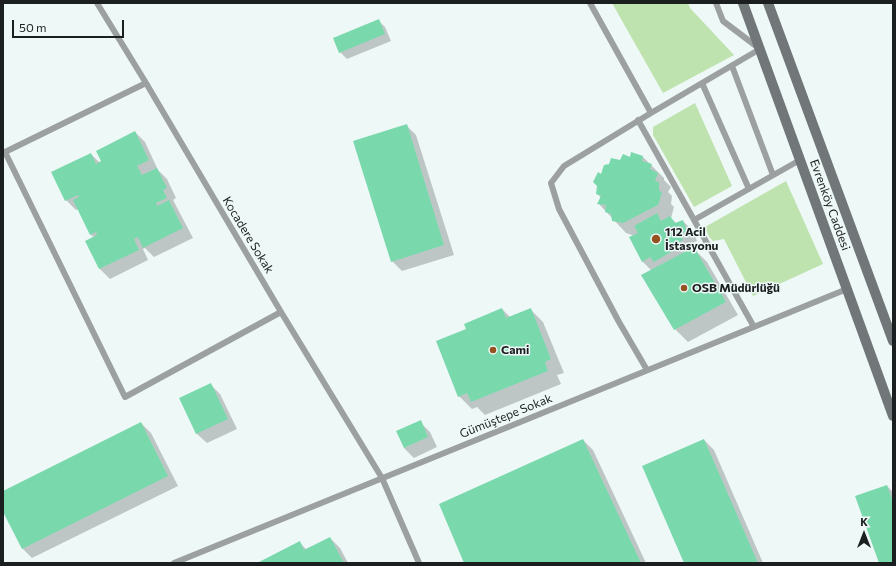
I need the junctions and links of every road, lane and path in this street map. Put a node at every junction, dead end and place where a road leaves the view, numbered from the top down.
1 (97, 3) edge
2 (590, 3) edge
3 (716, 3) edge
4 (743, 3) edge
5 (768, 3) edge
6 (760, 49) junction
7 (732, 66) junction
8 (146, 83) junction
9 (702, 83) junction
10 (651, 113) junction
11 (638, 120) junction
12 (800, 160) junction
13 (773, 175) junction
14 (749, 189) junction
15 (694, 220) junction
16 (847, 289) junction
17 (281, 312) junction
18 (754, 326) junction
19 (893, 340) edge
20 (647, 370) junction
21 (893, 416) edge
22 (382, 478) junction
23 (174, 563) edge
24 (419, 563) edge

1 - 8 lane, Kocadere Sokak
2 - 10 lane
3 - 6 lane
4 - 6 main road, Evrenköy Caddesi
5 - 19 main road, Evrenköy Caddesi
6 - 7 lane
6 - 12 main road, Evrenköy Caddesi
7 - 9 lane
7 - 13 lane
8 - 17 lane, Kocadere Sokak
8 - 17 lane
9 - 10 lane
9 - 14 lane
10 - 11 lane
11 - 15 lane
11 - 20 lane
12 - 13 lane
12 - 16 main road, Evrenköy Caddesi
13 - 14 lane
14 - 15 lane
15 - 18 lane
16 - 18 lane, Gümüştepe Sokak
16 - 21 main road, Evrenköy Caddesi
17 - 22 lane, Kocadere Sokak
18 - 20 lane, Gümüştepe Sokak
20 - 22 lane, Gümüştepe Sokak
22 - 23 lane, Gümüştepe Sokak
22 - 24 lane, Kocadere Sokak

